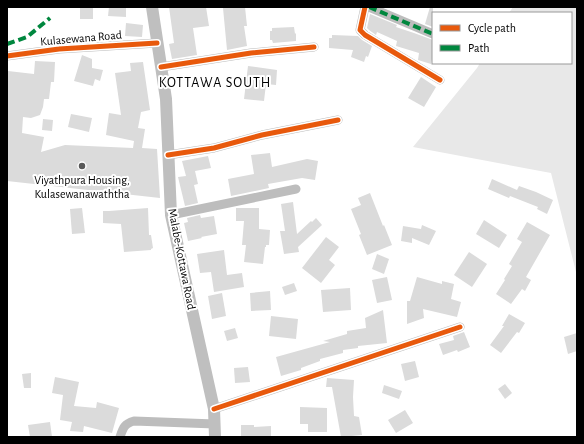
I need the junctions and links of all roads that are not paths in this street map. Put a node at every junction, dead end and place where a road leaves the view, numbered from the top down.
1 (152, 7) edge
2 (365, 7) edge
3 (369, 7) edge
4 (432, 34) edge
5 (157, 43) junction
6 (314, 48) dead end
7 (7, 56) edge
8 (161, 67) junction
9 (440, 80) dead end
10 (338, 120) dead end
11 (168, 156) junction
12 (296, 189) dead end
13 (172, 215) junction
14 (460, 327) dead end
15 (214, 409) junction
16 (215, 424) junction
17 (120, 437) edge
18 (215, 437) edge

1 - 5 main road, Malabe-Kottawa Road
2 - 9 street
3 - 4 street
5 - 7 street, Kulasewana Road
5 - 8 main road, Malabe-Kottawa Road
6 - 8 street
8 - 11 main road, Malabe-Kottawa Road
10 - 11 street
11 - 13 main road, Malabe-Kottawa Road
12 - 13 street
13 - 15 main road, Malabe-Kottawa Road
14 - 15 street
15 - 16 main road, Malabe-Kottawa Road
16 - 17 street
16 - 18 main road, Malabe-Kottawa Road

